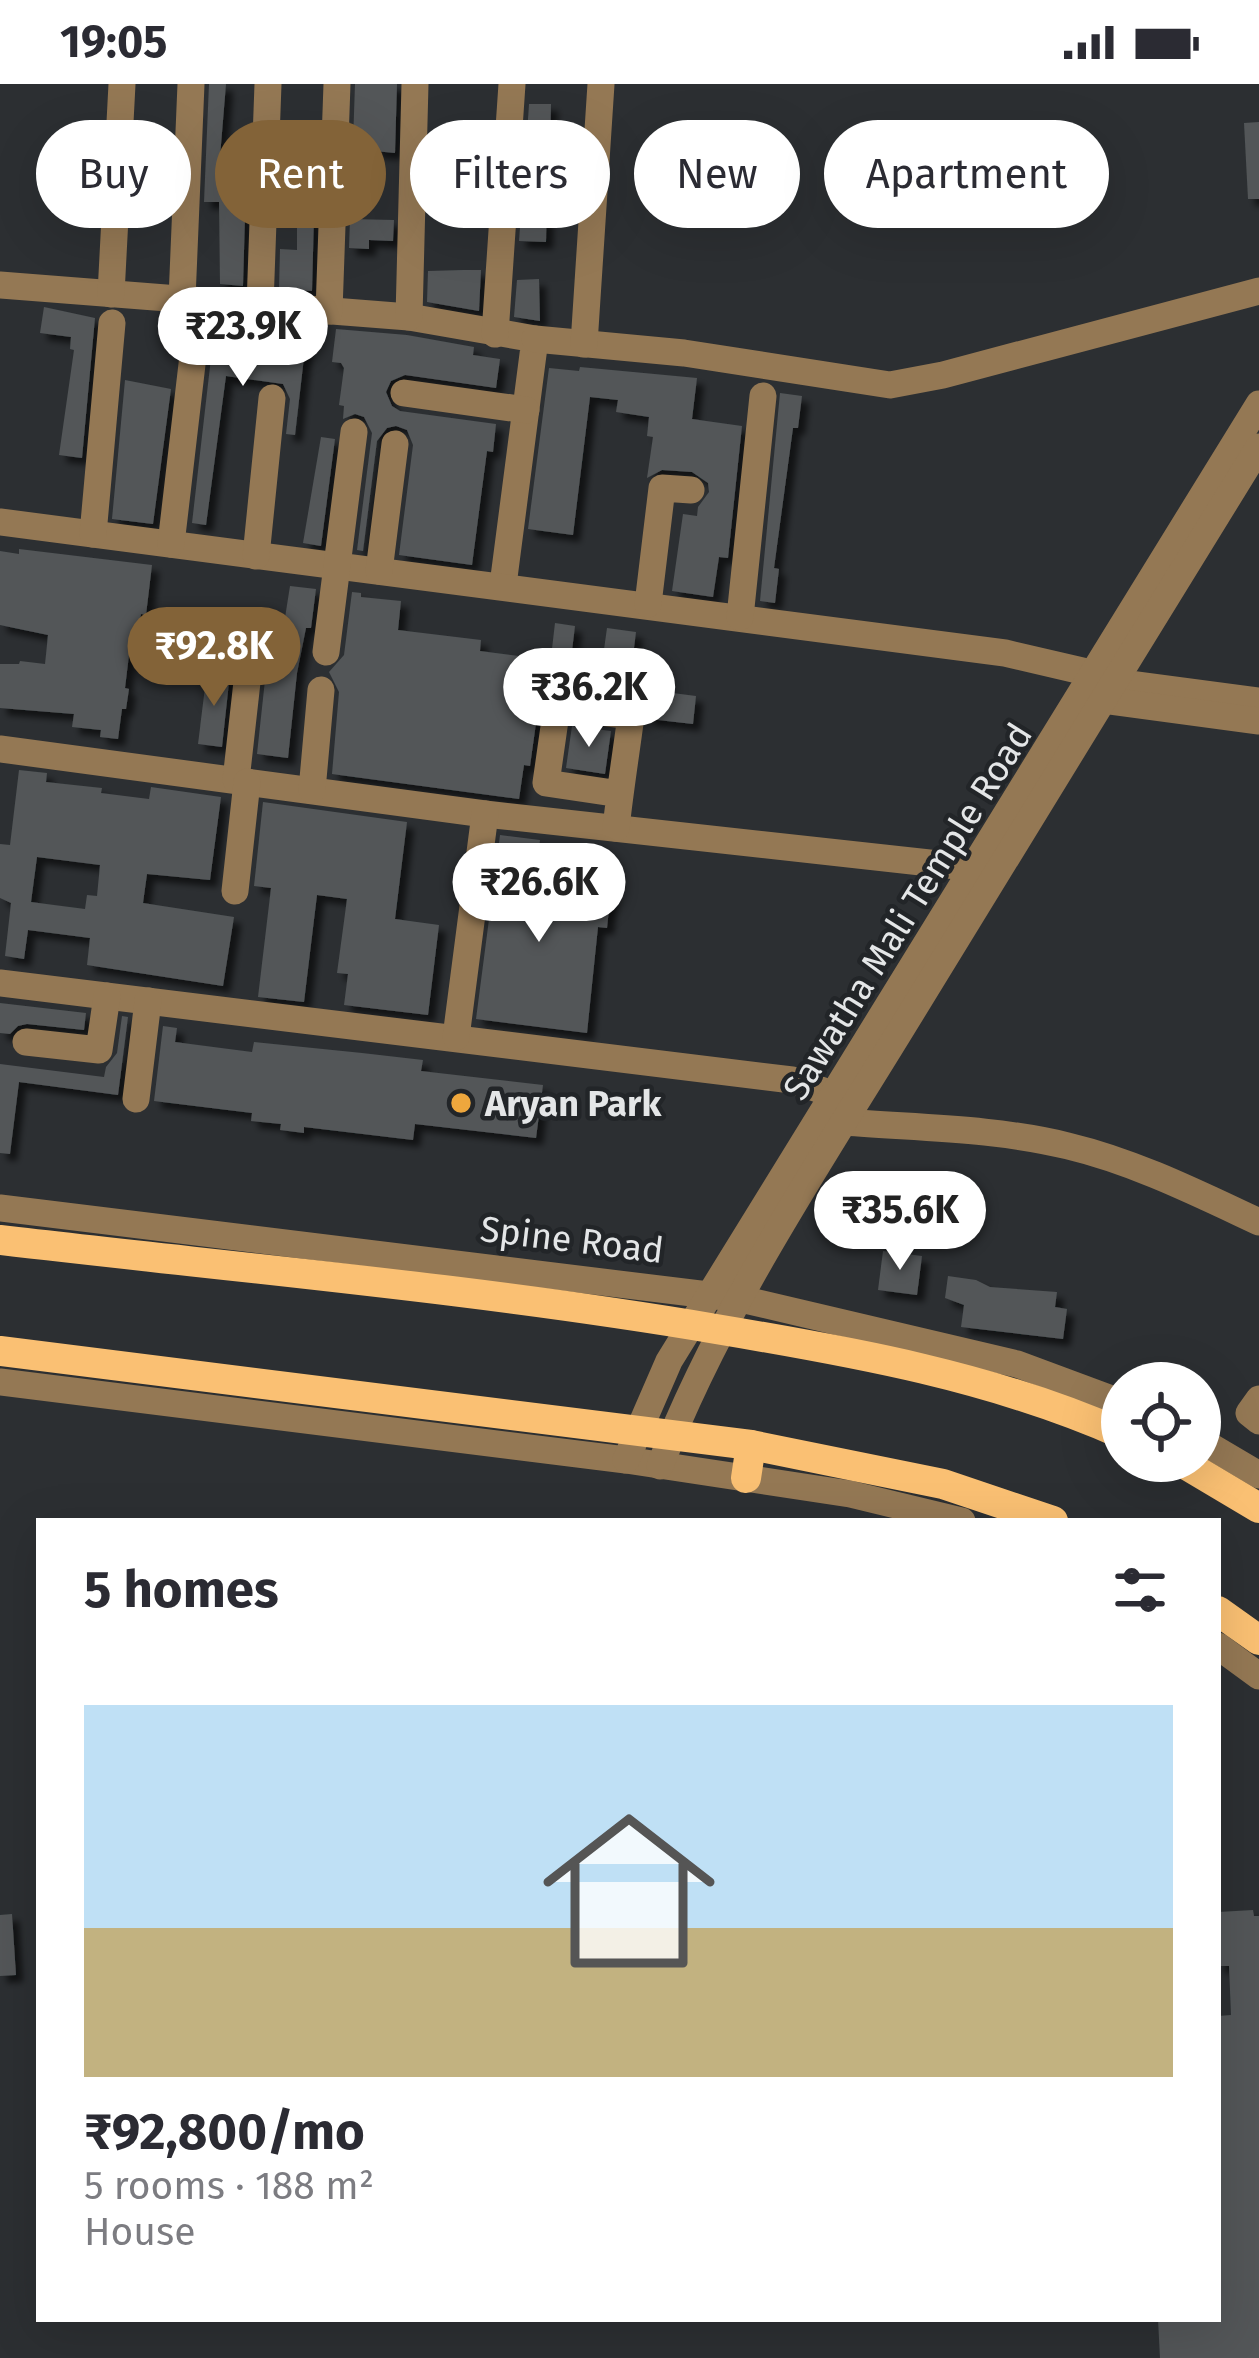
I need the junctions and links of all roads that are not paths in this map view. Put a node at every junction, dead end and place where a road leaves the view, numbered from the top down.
1 (122, 84) edge
2 (191, 84) edge
3 (268, 84) edge
4 (337, 84) edge
5 (415, 84) edge
6 (512, 84) edge
7 (602, 84) edge
8 (0, 285) edge
9 (1259, 291) edge
10 (111, 294) junction
11 (182, 299) junction
12 (260, 305) junction
13 (329, 311) junction
14 (410, 317) junction
15 (112, 323) dead end
16 (196, 330) dead end
17 (495, 334) junction
18 (535, 339) junction
19 (584, 344) junction
20 (404, 393) dead end
21 (763, 396) dead end
22 (272, 398) dead end
23 (1259, 404) edge
24 (526, 410) junction
25 (354, 433) dead end
26 (395, 444) dead end
27 (1259, 447) edge
28 (691, 490) dead end
29 (0, 522) edge
30 (93, 534) junction
31 (171, 544) junction
32 (639, 548) dead end
33 (256, 556) junction
34 (334, 566) junction
35 (379, 571) junction
36 (503, 585) junction
37 (640, 603) junction
38 (740, 617) junction
39 (326, 652) dead end
40 (248, 673) dead end
41 (1099, 687) junction
42 (321, 690) dead end
43 (1259, 701) edge
44 (1259, 721) edge
45 (0, 749) edge
46 (241, 781) junction
47 (312, 790) junction
48 (620, 794) dead end
49 (485, 814) junction
50 (616, 828) junction
51 (975, 868) junction
52 (235, 891) dead end
53 (0, 983) edge
54 (107, 996) junction
55 (148, 1001) junction
56 (456, 1037) junction
57 (26, 1042) dead end
58 (136, 1100) dead end
59 (840, 1108) junction
60 (0, 1208) edge
61 (1259, 1222) edge
62 (0, 1240) edge
63 (709, 1294) junction
64 (741, 1300) junction
65 (691, 1325) junction
66 (725, 1330) junction
67 (0, 1352) edge
68 (0, 1382) edge
69 (1101, 1395) edge
70 (1259, 1400) edge
71 (1259, 1421) edge
72 (1101, 1424) edge
73 (638, 1429) junction
74 (673, 1434) junction
75 (751, 1444) junction
76 (1221, 1452) edge
77 (626, 1460) junction
78 (660, 1466) junction
79 (1259, 1475) edge
80 (746, 1478) junction
81 (1215, 1482) edge
82 (1259, 1508) edge
83 (1041, 1516) edge
84 (950, 1518) edge
85 (1221, 1613) edge
86 (1259, 1640) edge
87 (1221, 1648) edge
88 (1259, 1676) edge

1 - 10 street
2 - 11 street
3 - 12 street
4 - 13 street
5 - 14 street
6 - 17 street
7 - 19 street
8 - 10 street
9 - 19 street
10 - 11 street
11 - 12 street
12 - 13 street
13 - 14 street
14 - 17 street
15 - 30 street
16 - 31 street
17 - 18 street
18 - 19 street
18 - 24 street
20 - 24 street
21 - 38 street
22 - 33 street
23 - 41 street, Sawatha Mali Temple Road
24 - 36 street
25 - 34 street
26 - 35 street
27 - 41 street, Sawatha Mali Temple Road
28 - 37 street
29 - 30 street
30 - 31 street
31 - 33 street
32 - 37 street
33 - 34 street
34 - 35 street
34 - 39 street
35 - 36 street
36 - 37 street
37 - 38 street
38 - 41 street
40 - 46 street
41 - 43 street
41 - 44 street
41 - 51 street, Sawatha Mali Temple Road
41 - 59 street, Sawatha Mali Temple Road
42 - 47 street
45 - 46 street
46 - 47 street
46 - 52 street
47 - 49 street
48 - 50 street
49 - 50 street
49 - 56 street
50 - 51 street
51 - 59 street, Sawatha Mali Temple Road
53 - 54 street
54 - 55 street
54 - 57 street
55 - 56 street
55 - 58 street
56 - 59 street
59 - 61 street
59 - 63 street, Sawatha Mali Temple Road
59 - 64 street, Sawatha Mali Temple Road
60 - 63 street, Spine Road
62 - 65 main road, Spine Road
63 - 64 street, Spine Road
63 - 65 street, Sawatha Mali Temple Road
64 - 66 street, Sawatha Mali Temple Road
64 - 69 street, Spine Road
65 - 66 main road, Spine Road
65 - 73 street, Sawatha Mali Temple Road
66 - 72 main road, Spine Road
66 - 74 street, Sawatha Mali Temple Road
67 - 73 main road
68 - 77 street
70 - 71 street
73 - 74 main road
73 - 77 street, Sawatha Mali Temple Road
74 - 75 main road
74 - 78 street, Sawatha Mali Temple Road
75 - 80 main road
75 - 83 main road
76 - 79 street
77 - 78 street
78 - 80 street
80 - 84 street
81 - 82 main road
85 - 86 main road
87 - 88 street

